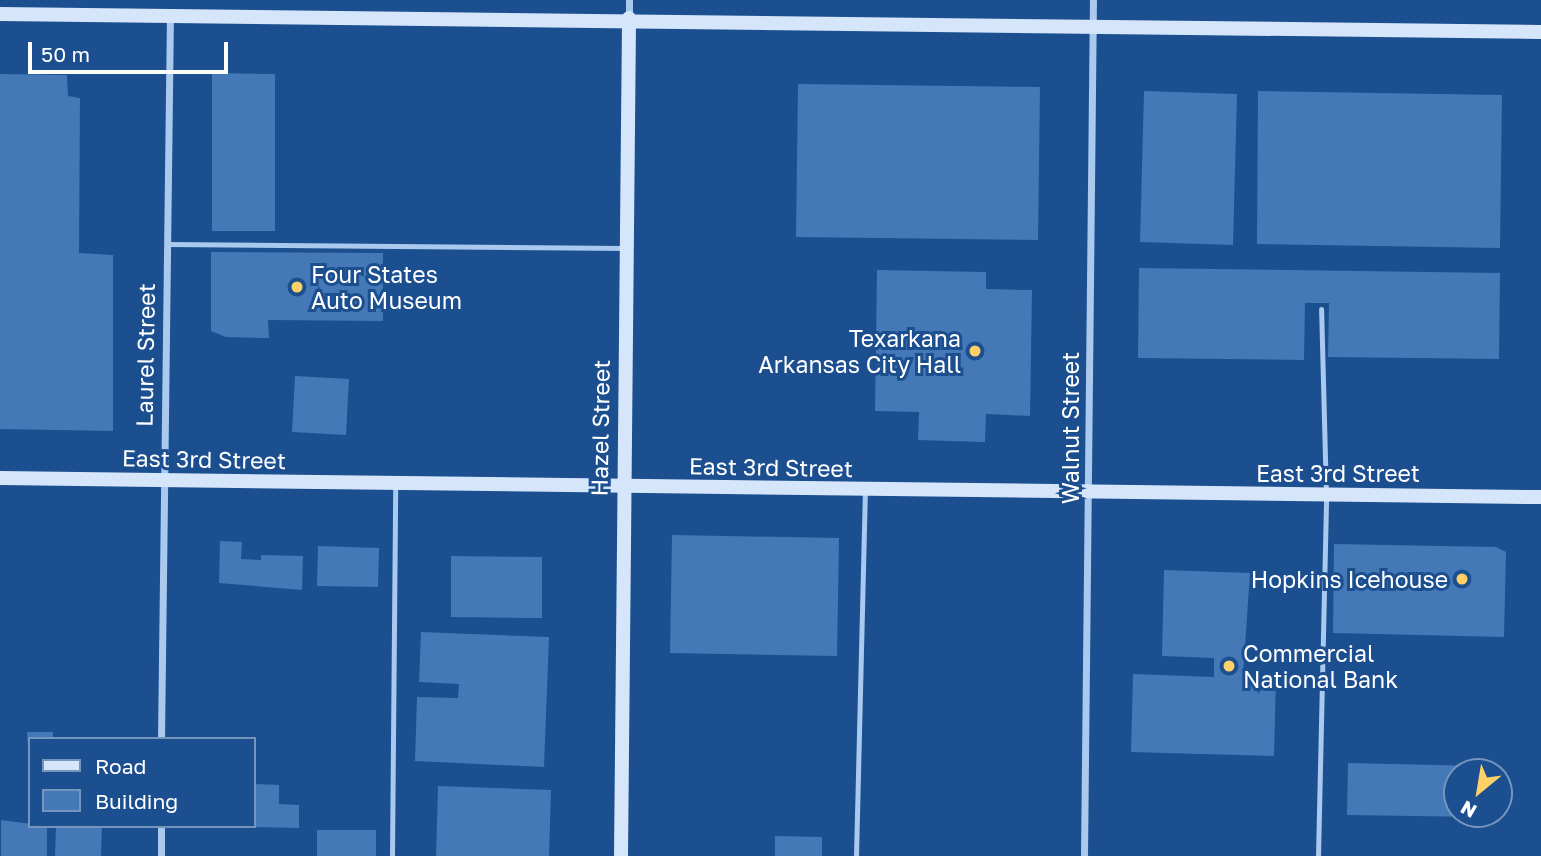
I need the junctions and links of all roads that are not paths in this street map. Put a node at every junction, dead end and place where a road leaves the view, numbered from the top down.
1 (629, 0) edge
2 (1093, 0) edge
3 (0, 13) edge
4 (170, 15) junction
5 (629, 18) junction
6 (1093, 29) junction
7 (1541, 32) edge
8 (166, 244) junction
9 (626, 248) junction
10 (1321, 309) dead end
11 (0, 478) edge
12 (162, 481) junction
13 (395, 485) junction
14 (622, 488) junction
15 (866, 491) junction
16 (1089, 494) junction
17 (1326, 496) junction
18 (1541, 497) edge
19 (161, 737) edge
20 (161, 828) edge
21 (161, 856) edge
22 (392, 856) edge
23 (621, 856) edge
24 (856, 856) edge
25 (1084, 856) edge
26 (1318, 856) edge

1 - 5 street, Hazel Street
2 - 6 street, Walnut Street
3 - 4 street
4 - 5 street
4 - 8 street, Laurel Street
5 - 6 street
5 - 9 street, Hazel Street
6 - 7 street
6 - 16 street, Walnut Street
8 - 9 lane
8 - 12 street, Laurel Street
9 - 14 street, Hazel Street
10 - 17 lane
11 - 12 street, East 3rd Street
12 - 13 street, East 3rd Street
12 - 19 street, Laurel Street
13 - 14 street, East 3rd Street
13 - 22 lane
14 - 15 street, East 3rd Street
14 - 23 street, Hazel Street
15 - 16 street, East 3rd Street
15 - 24 lane
16 - 17 street, East 3rd Street
16 - 25 street, Walnut Street
17 - 18 street, East 3rd Street
17 - 26 lane
20 - 21 street

